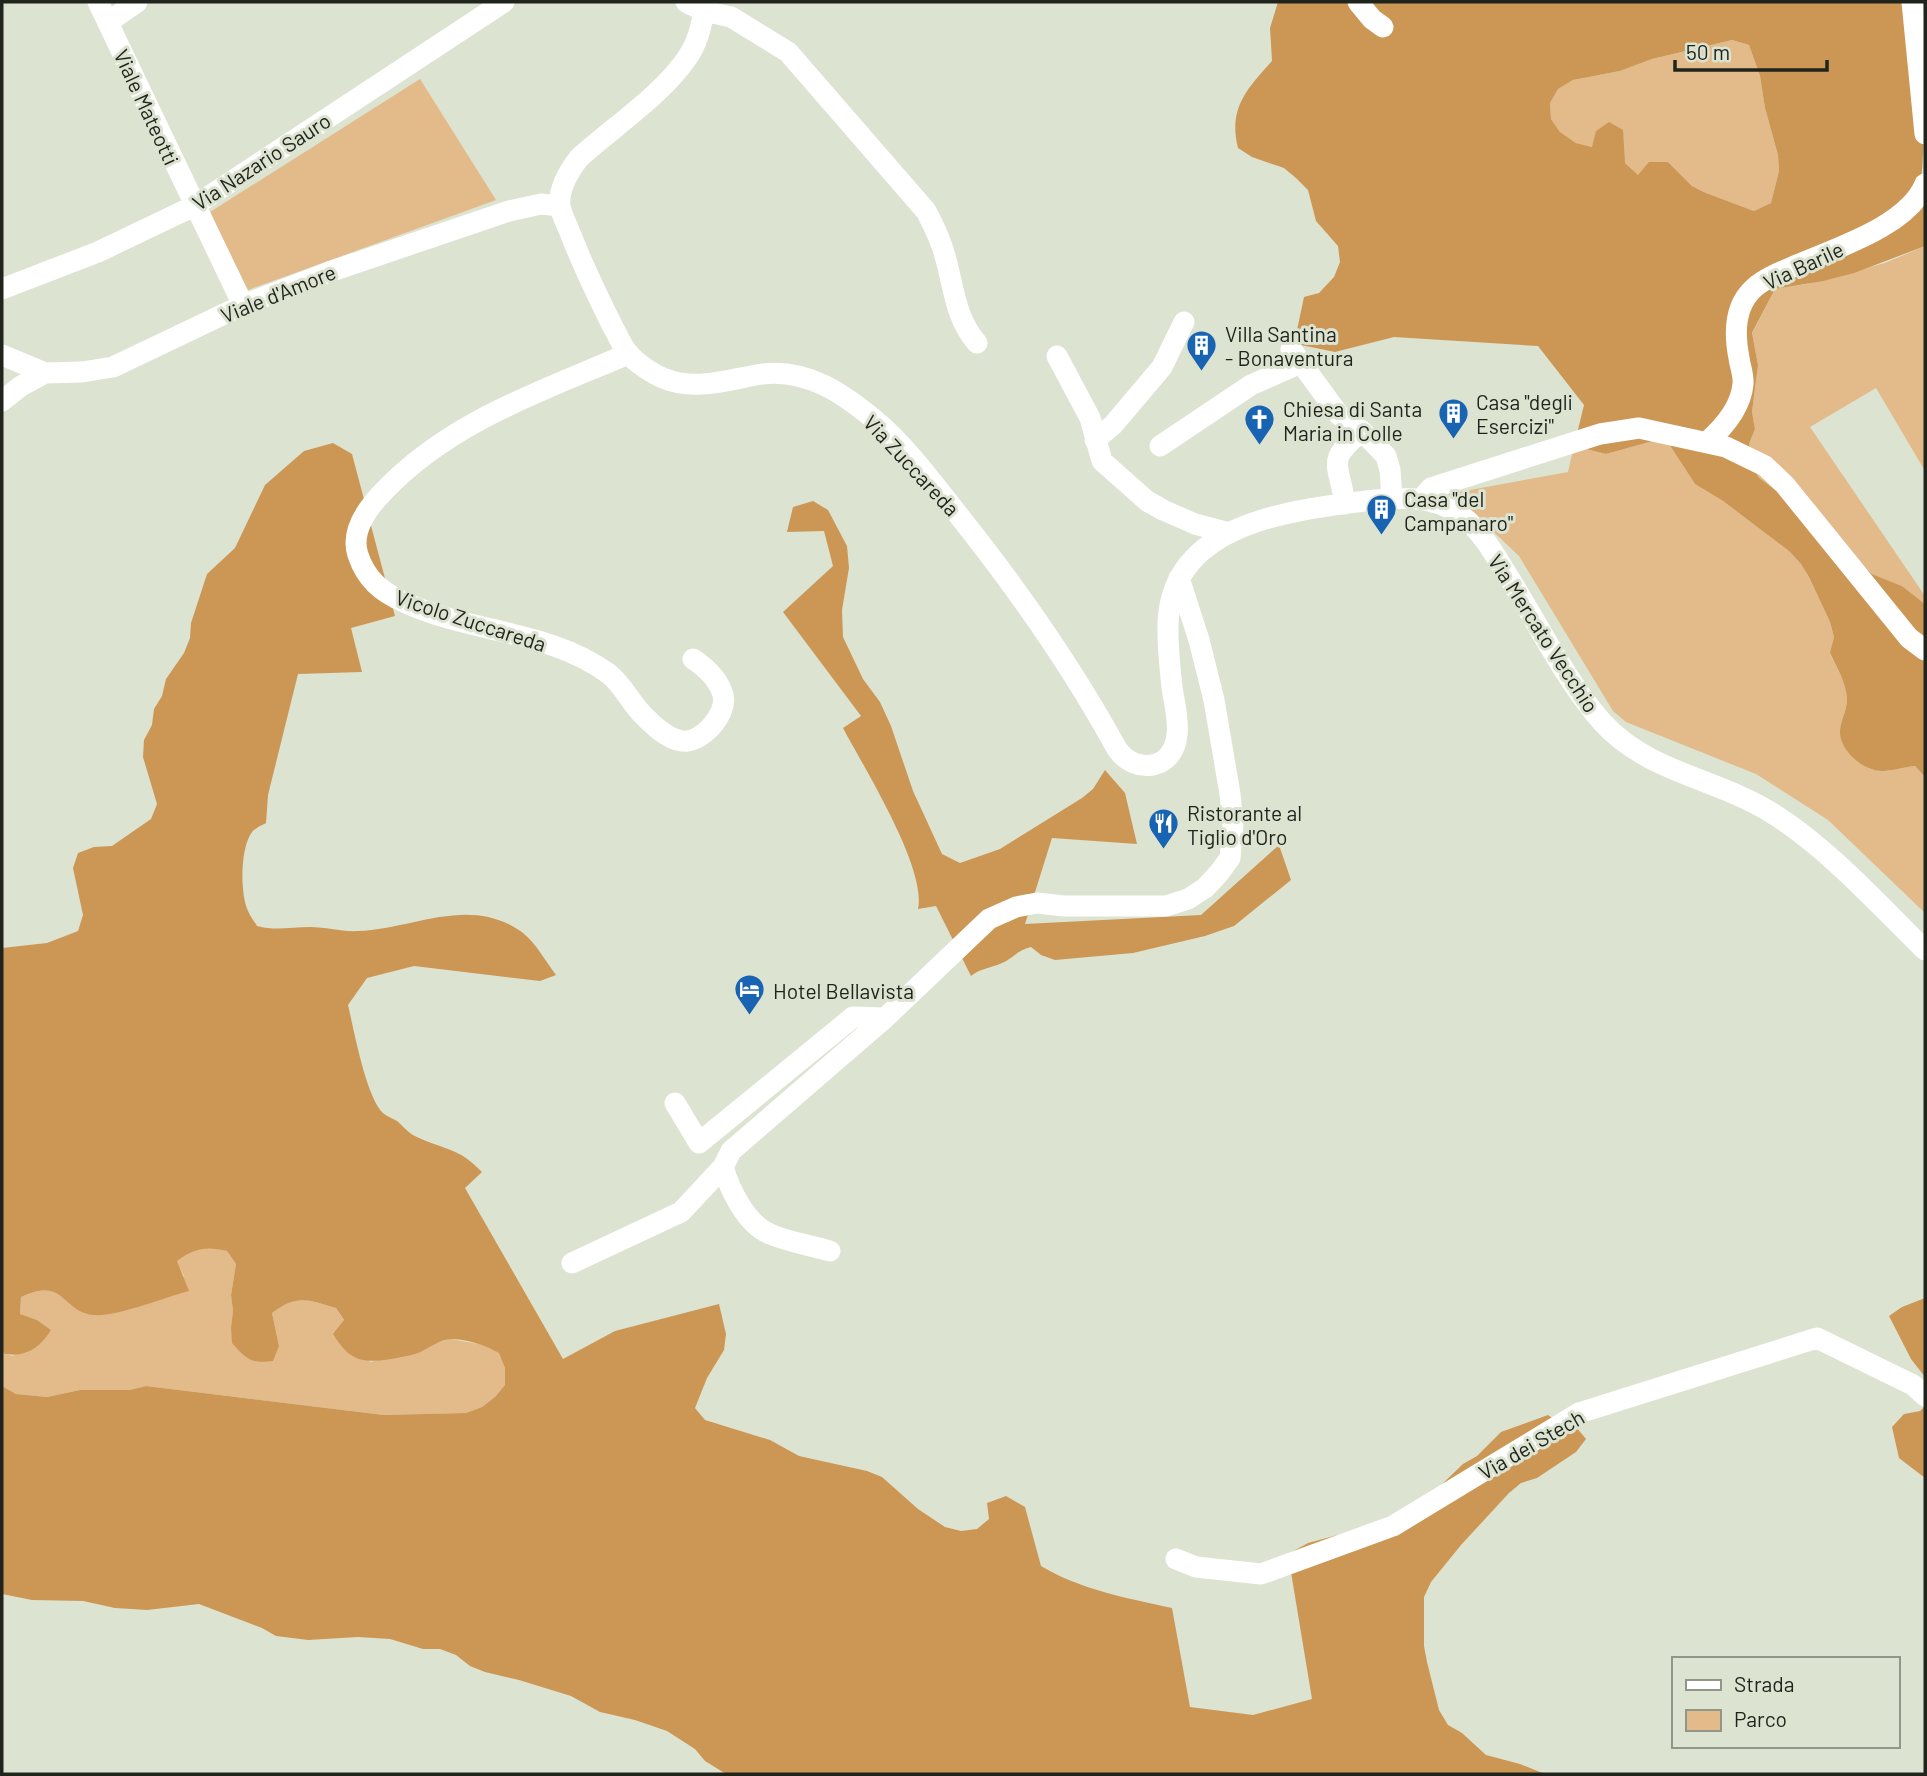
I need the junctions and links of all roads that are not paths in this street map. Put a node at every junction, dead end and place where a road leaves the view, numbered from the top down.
1 (98, 2) edge
2 (137, 2) edge
3 (504, 2) edge
4 (1358, 2) edge
5 (1912, 2) edge
6 (699, 5) edge
7 (108, 22) junction
8 (1383, 27) dead end
9 (1925, 134) edge
10 (1925, 184) edge
11 (194, 206) junction
12 (560, 206) junction
13 (2, 289) edge
14 (243, 305) junction
15 (1184, 322) dead end
16 (977, 342) dead end
17 (628, 354) junction
18 (2, 355) edge
19 (1057, 356) dead end
20 (45, 373) junction
21 (2, 401) edge
22 (1362, 431) junction
23 (1085, 440) junction
24 (1707, 442) junction
25 (1160, 446) dead end
26 (1392, 498) junction
27 (1422, 499) junction
28 (1345, 504) junction
29 (1229, 533) junction
30 (1176, 583) junction
31 (1925, 650) edge
32 (693, 659) dead end
33 (1925, 950) edge
34 (885, 1018) junction
35 (675, 1103) dead end
36 (723, 1167) junction
37 (830, 1251) dead end
38 (572, 1263) dead end
39 (1925, 1396) edge
40 (1176, 1559) dead end

1 - 7 street, Viale Mateotti
2 - 7 street
3 - 11 street, Via Nazario Sauro
4 - 8 street
5 - 9 street
6 - 12 street
6 - 16 street
7 - 11 street, Viale Mateotti
10 - 24 street, Via Barile
11 - 13 street, Via Nazario Sauro
11 - 14 street, Viale Mateotti
12 - 14 street, Viale d'Amore
12 - 17 street, Via Zuccareda
14 - 20 street, Viale d'Amore
15 - 23 street
17 - 30 street, Via Zuccareda
17 - 32 street, Vicolo Zuccareda
18 - 20 street, Viale d'Amore
19 - 23 street
20 - 21 street
22 - 25 street
22 - 26 street
22 - 28 street
23 - 29 street
24 - 27 street
24 - 31 street
26 - 27 street, Via Mercato Vecchio
26 - 28 street, Via Mercato Vecchio
27 - 33 street, Via Mercato Vecchio
28 - 29 street, Via Mercato Vecchio
29 - 30 street, Via Mercato Vecchio
30 - 34 street
34 - 35 street
34 - 36 street
36 - 37 street
36 - 38 street
39 - 40 street, Via dei Stech

